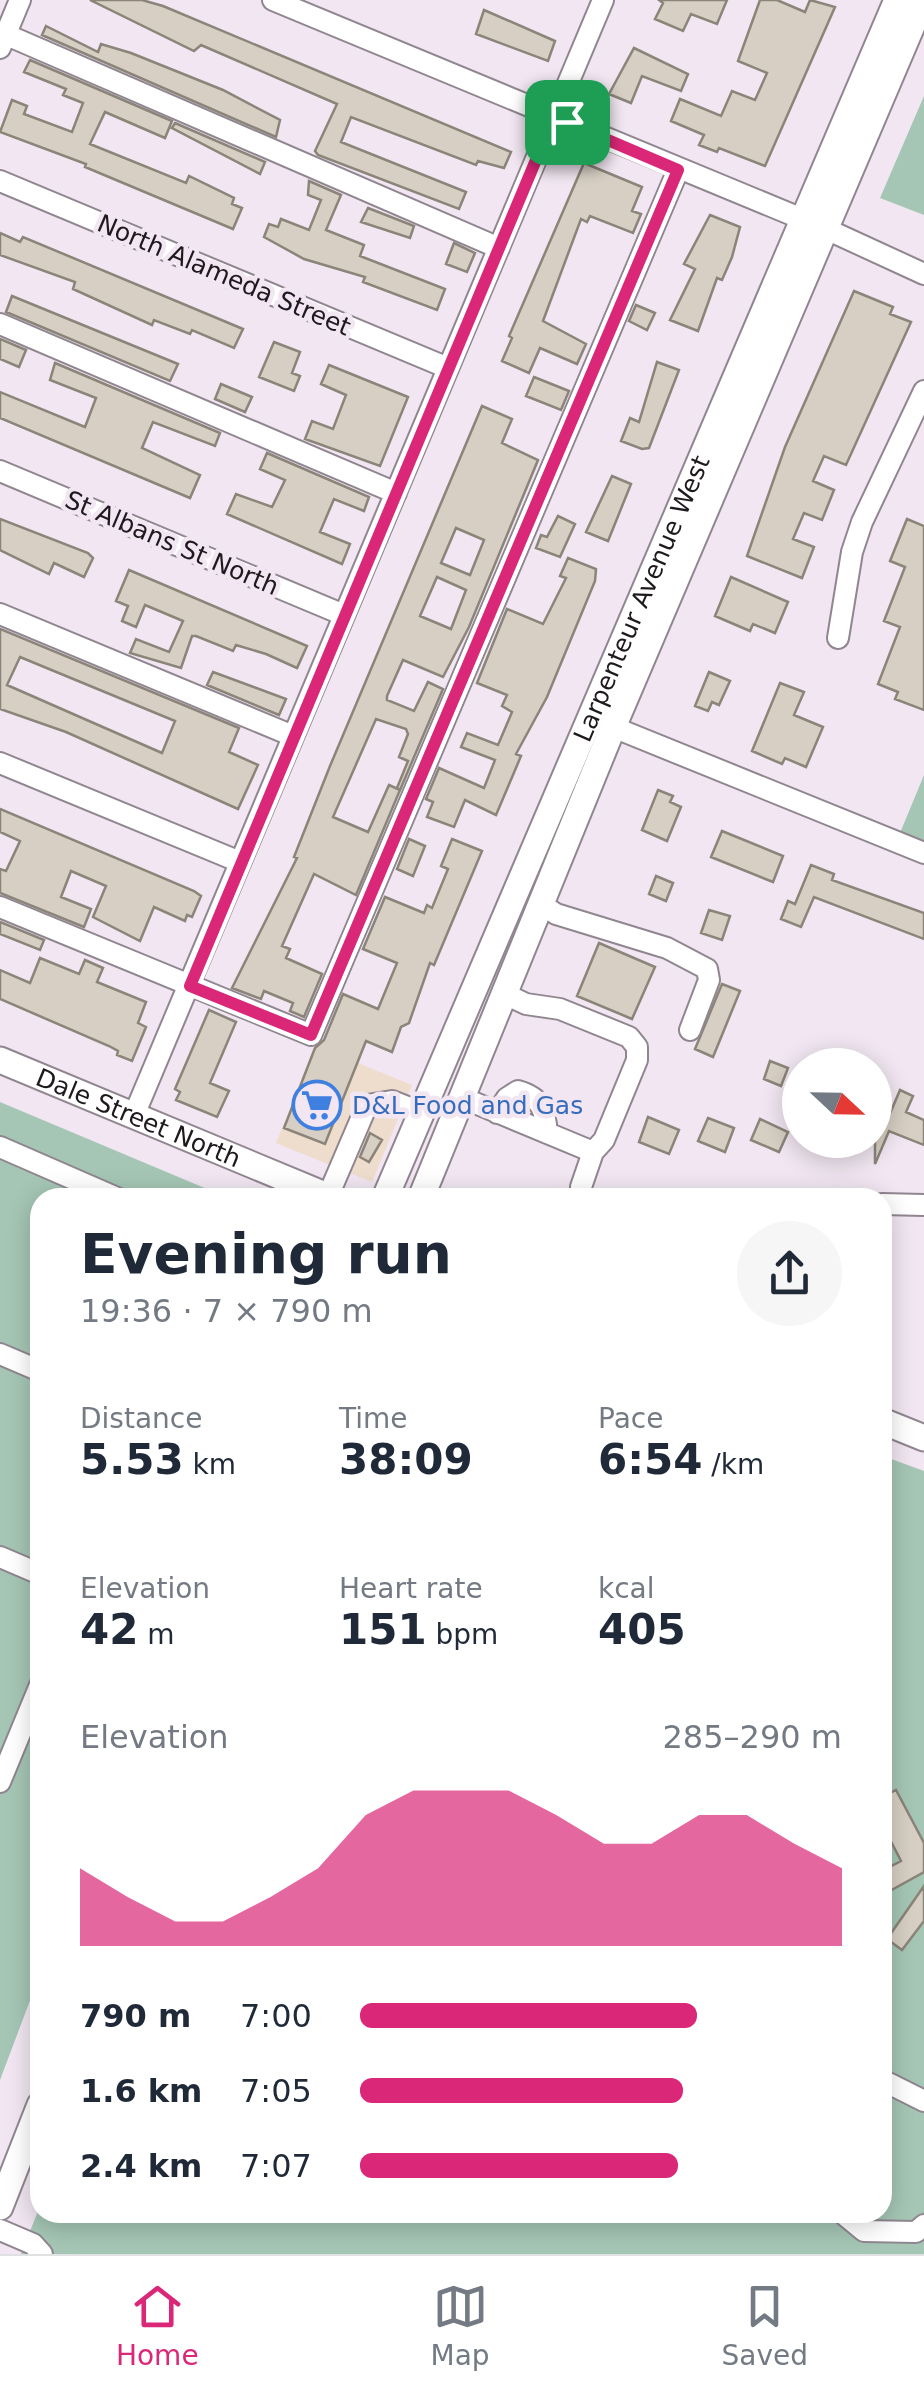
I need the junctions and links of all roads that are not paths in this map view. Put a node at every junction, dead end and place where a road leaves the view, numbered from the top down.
1 (20, 0) edge
2 (273, 0) edge
3 (603, 0) edge
4 (897, 0) edge
5 (923, 0) edge
6 (314, 8) edge
7 (2, 38) edge
8 (554, 117) junction
9 (678, 170) junction
10 (0, 181) edge
11 (813, 223) junction
12 (499, 248) junction
13 (924, 274) edge
14 (0, 324) edge
15 (448, 368) junction
16 (924, 390) edge
17 (0, 470) edge
18 (396, 493) junction
19 (0, 614) edge
20 (344, 615) junction
21 (838, 638) dead end
22 (614, 727) junction
23 (294, 736) junction
24 (0, 763) edge
25 (924, 853) edge
26 (240, 862) junction
27 (542, 904) junction
28 (0, 907) edge
29 (190, 986) junction
30 (506, 994) junction
31 (690, 1030) dead end
32 (0, 1060) edge
33 (463, 1098) junction
34 (420, 1112) junction
35 (497, 1113) junction
36 (134, 1115) junction
37 (547, 1134) junction
38 (0, 1147) edge
39 (594, 1152) junction
40 (94, 1188) edge
41 (308, 1188) edge
42 (334, 1188) edge
43 (388, 1188) edge
44 (425, 1188) edge
45 (581, 1188) edge
46 (892, 1204) edge
47 (924, 1205) edge
48 (0, 1354) edge
49 (30, 1367) edge
50 (892, 1425) edge
51 (924, 1438) edge
52 (0, 1557) edge
53 (30, 1570) edge
54 (30, 1709) edge
55 (0, 1782) edge
56 (892, 2085) edge
57 (924, 2100) edge
58 (30, 2130) edge
59 (0, 2207) edge
60 (855, 2223) edge
61 (924, 2225) edge
62 (0, 2230) edge
63 (42, 2254) edge

1 - 7 street
2 - 6 street
3 - 8 street
4 - 11 main road, Larpenteur Avenue West
5 - 11 main road, Larpenteur Avenue West
6 - 8 street
7 - 12 street
8 - 9 street
8 - 12 street
9 - 11 street
9 - 29 street
10 - 15 street, North Alameda Street
11 - 13 street
11 - 22 main road, Larpenteur Avenue West
11 - 34 main road, Larpenteur Avenue West
12 - 15 street
14 - 18 street
15 - 18 street
16 - 21 street
17 - 20 street, St Albans St North
18 - 20 street
19 - 23 street
20 - 23 street
22 - 25 street
22 - 27 main road, Larpenteur Avenue West
23 - 26 street
24 - 26 street
26 - 29 street
27 - 30 main road, Larpenteur Avenue West
27 - 31 street
28 - 29 street
29 - 36 street
30 - 33 main road, Larpenteur Avenue West
30 - 39 street
32 - 36 main road, Dale Street North
33 - 35 street
33 - 44 main road, Larpenteur Avenue West
34 - 42 street
34 - 43 main road, Larpenteur Avenue West
35 - 37 street
35 - 37 street
36 - 41 main road, Dale Street North
37 - 39 street
38 - 40 street
39 - 45 street
46 - 47 street
48 - 49 street
50 - 51 main road
52 - 53 street
54 - 55 street
56 - 57 street
58 - 59 main road
60 - 61 street
62 - 63 street

